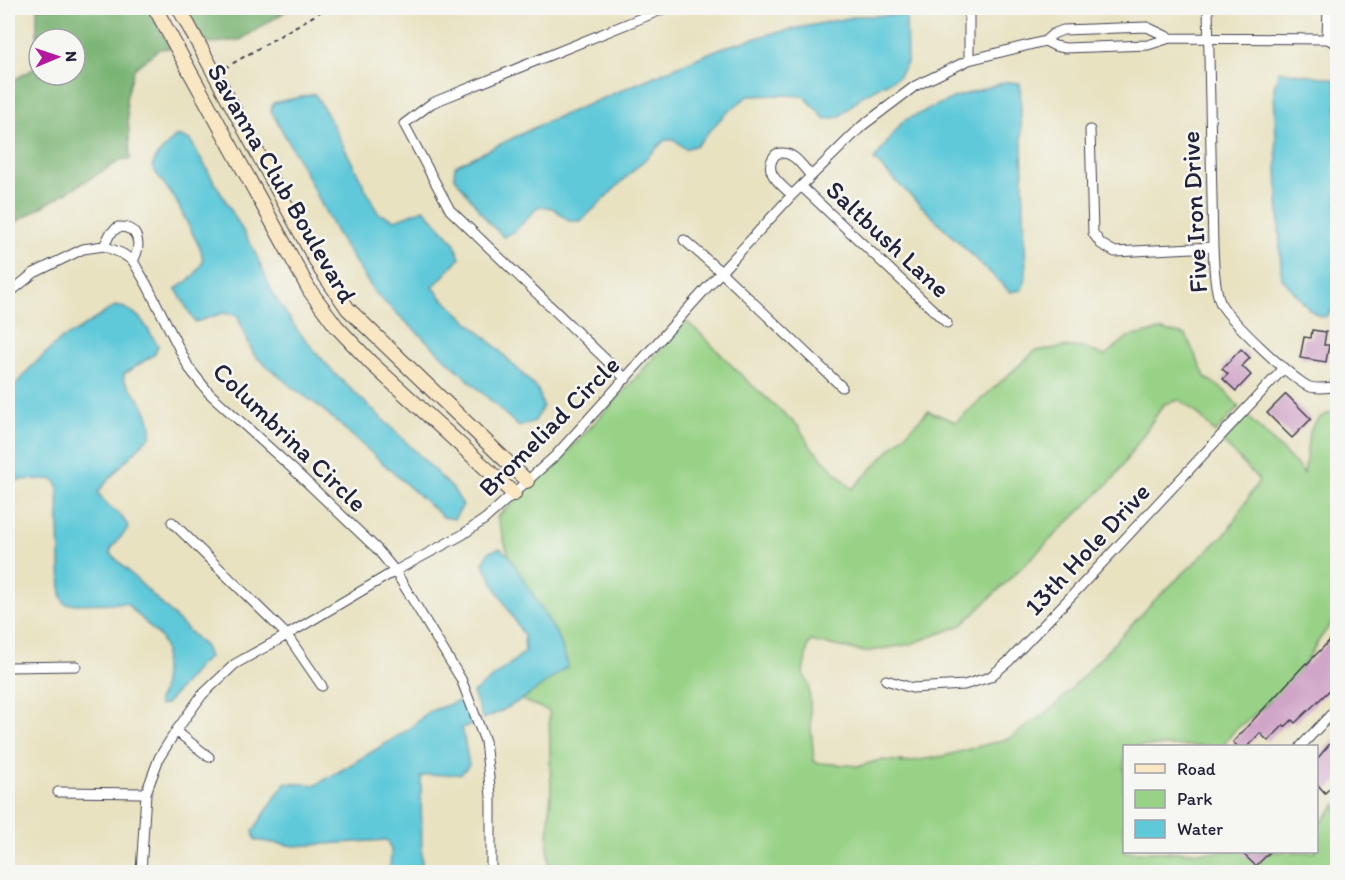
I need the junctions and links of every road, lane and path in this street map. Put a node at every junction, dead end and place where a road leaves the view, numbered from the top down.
1 (155, 8) edge
2 (179, 8) edge
3 (327, 8) edge
4 (666, 8) edge
5 (969, 8) edge
6 (1208, 8) edge
7 (1328, 8) edge
8 (1170, 38) junction
9 (1208, 39) junction
10 (1327, 39) junction
11 (1045, 41) junction
12 (1338, 44) edge
13 (969, 60) junction
14 (214, 74) junction
15 (1090, 130) dead end
16 (811, 176) junction
17 (801, 186) junction
18 (792, 195) junction
19 (684, 240) dead end
20 (104, 246) junction
21 (1213, 247) junction
22 (133, 261) junction
23 (721, 272) junction
24 (8, 294) edge
25 (947, 322) dead end
26 (1284, 368) junction
27 (627, 379) junction
28 (1338, 386) edge
29 (842, 387) dead end
30 (527, 481) junction
31 (514, 494) junction
32 (172, 522) dead end
33 (395, 571) junction
34 (287, 635) junction
35 (8, 666) edge
36 (76, 666) dead end
37 (886, 680) dead end
38 (322, 686) dead end
39 (1338, 707) edge
40 (176, 732) junction
41 (1303, 745) edge
42 (209, 757) dead end
43 (58, 792) dead end
44 (146, 794) junction
45 (1338, 858) edge
46 (141, 873) edge
47 (491, 873) edge
48 (1331, 873) edge

1 - 31 street, Savanna Club Boulevard
2 - 14 street, Savanna Club Boulevard
3 - 14 path
4 - 27 street
5 - 13 street
6 - 9 street, Five Iron Drive
7 - 10 street
8 - 9 street, Bromeliad Circle
8 - 11 street, Bromeliad Circle
8 - 11 street, Bromeliad Circle
9 - 10 street, Bromeliad Circle
9 - 21 street, Five Iron Drive
10 - 12 street, Bromeliad Circle
11 - 13 street, Bromeliad Circle
13 - 16 street, Bromeliad Circle
14 - 30 street, Savanna Club Boulevard
15 - 21 street
16 - 17 street, Bromeliad Circle
16 - 18 street
17 - 18 street, Bromeliad Circle
17 - 25 street, Saltbush Lane
18 - 23 street, Bromeliad Circle
19 - 23 street
20 - 22 street
20 - 22 street
20 - 24 street
21 - 26 street, Five Iron Drive
22 - 33 street, Columbrina Circle
23 - 27 street, Bromeliad Circle
23 - 29 street
26 - 28 street, Five Iron Drive
26 - 37 street, 13th Hole Drive
27 - 30 street, Bromeliad Circle
30 - 31 street, Bromeliad Circle
31 - 33 street, Bromeliad Circle
32 - 34 street
33 - 34 street, Bromeliad Circle
33 - 47 street, Columbrina Circle
34 - 38 street
34 - 40 street, Bromeliad Circle
35 - 36 street
39 - 41 street
40 - 42 street
40 - 44 street, Bromeliad Circle
43 - 44 street
44 - 46 street, Bromeliad Circle
45 - 48 path

